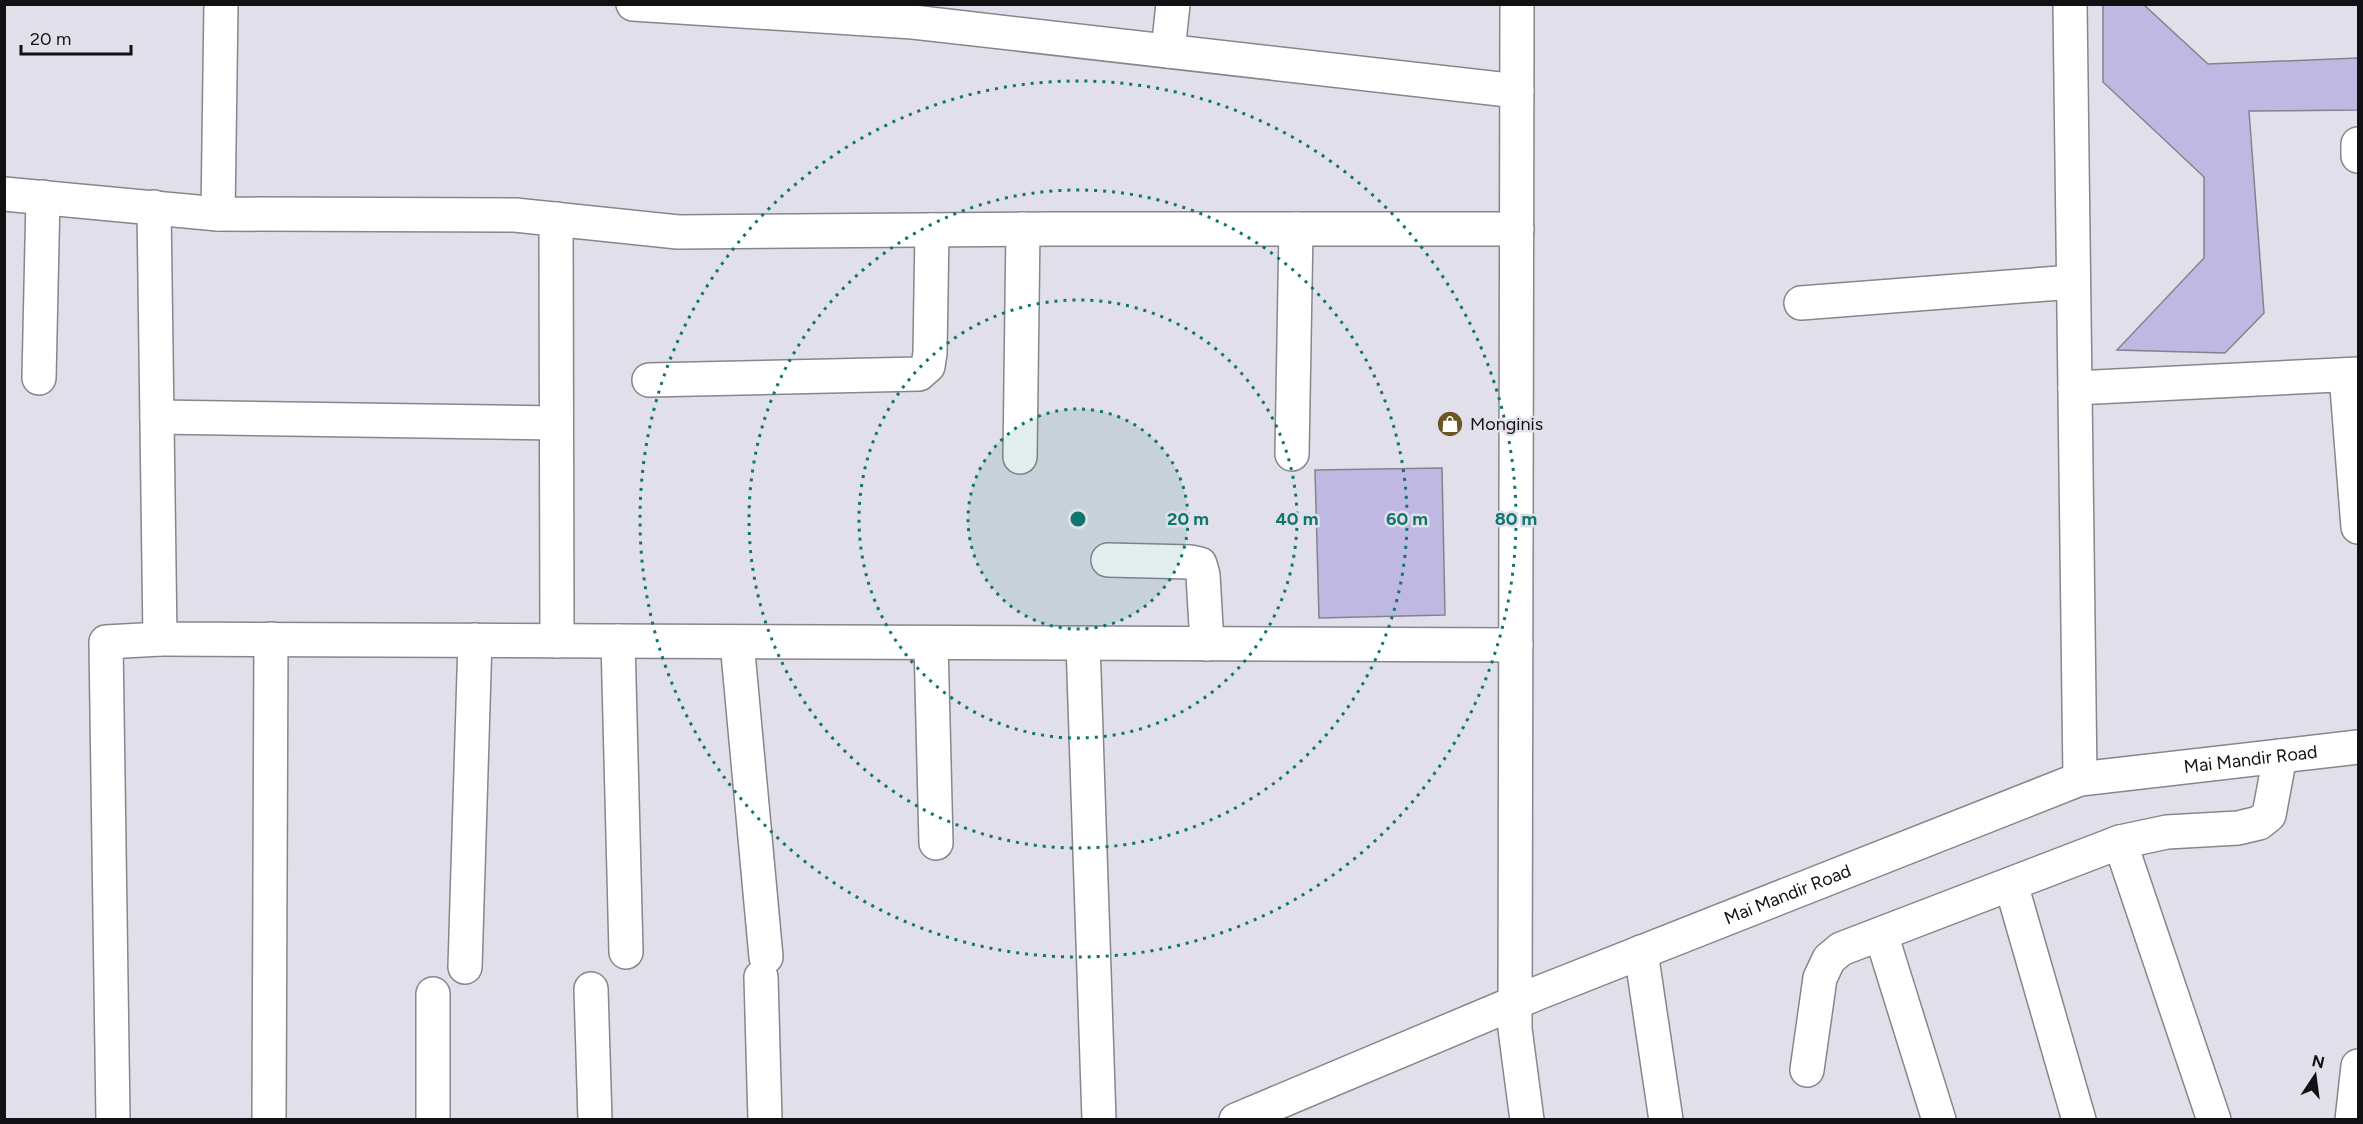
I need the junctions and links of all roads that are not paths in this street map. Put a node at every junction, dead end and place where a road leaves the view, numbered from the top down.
1 (221, 4) edge
2 (1173, 4) edge
3 (1517, 4) edge
4 (2070, 4) edge
5 (643, 5) edge
6 (914, 14) edge
7 (1168, 51) junction
8 (1516, 91) junction
9 (4, 194) edge
10 (44, 197) junction
11 (154, 207) junction
12 (218, 214) junction
13 (556, 219) junction
14 (1296, 229) junction
15 (1516, 229) junction
16 (932, 230) junction
17 (1023, 230) junction
18 (2073, 282) junction
19 (1800, 303) dead end
20 (2352, 375) edge
21 (39, 378) dead end
22 (649, 380) dead end
23 (2075, 388) junction
24 (157, 417) junction
25 (556, 423) junction
26 (1292, 454) dead end
27 (1020, 457) dead end
28 (2358, 527) edge
29 (1108, 560) dead end
30 (160, 639) junction
31 (271, 639) junction
32 (475, 640) junction
33 (557, 641) junction
34 (618, 641) junction
35 (737, 642) junction
36 (931, 643) junction
37 (1083, 643) junction
38 (1207, 644) junction
39 (1516, 645) junction
40 (2358, 747) edge
41 (2280, 756) junction
42 (2080, 779) junction
43 (2120, 842) junction
44 (936, 843) dead end
45 (2011, 884) junction
46 (1881, 934) junction
47 (627, 952) dead end
48 (1641, 952) junction
49 (465, 967) dead end
50 (591, 989) dead end
51 (433, 994) dead end
52 (1515, 1002) junction
53 (2358, 1066) edge
54 (1807, 1070) dead end
55 (113, 1119) edge
56 (269, 1119) edge
57 (433, 1119) edge
58 (595, 1119) edge
59 (765, 1119) edge
60 (1099, 1119) edge
61 (1236, 1119) edge
62 (1527, 1119) edge
63 (1666, 1119) edge
64 (1938, 1119) edge
65 (2079, 1119) edge
66 (2214, 1119) edge
67 (2352, 1119) edge

1 - 12 street
2 - 7 street
3 - 8 street
4 - 18 street
5 - 6 street
6 - 7 street
7 - 8 street
8 - 15 street
9 - 10 street
10 - 11 street
10 - 21 street
11 - 12 street
11 - 24 street
12 - 13 street
13 - 16 street
13 - 25 street
14 - 15 street
14 - 17 street
14 - 26 street
15 - 39 street
16 - 17 street
16 - 22 street
17 - 27 street
18 - 19 street
18 - 23 street
20 - 23 street
20 - 28 street
23 - 42 street
24 - 25 street
24 - 30 street
25 - 33 street
29 - 38 street
30 - 31 street
30 - 55 street
31 - 32 street
31 - 56 street
32 - 33 street
32 - 49 street
33 - 34 street
34 - 35 street
34 - 47 street
35 - 36 street
35 - 59 street
36 - 37 street
36 - 44 street
37 - 38 street
37 - 60 street
38 - 39 street
39 - 52 street
40 - 41 street, Mai Mandir Road
41 - 42 street, Mai Mandir Road
41 - 43 street
42 - 48 street, Mai Mandir Road
43 - 45 street
43 - 66 street
45 - 46 street
45 - 65 street
46 - 54 street
46 - 64 street
48 - 52 street, Mai Mandir Road
48 - 63 street
50 - 58 street
51 - 57 street
52 - 61 street, Mai Mandir Road
52 - 62 street
53 - 67 street

